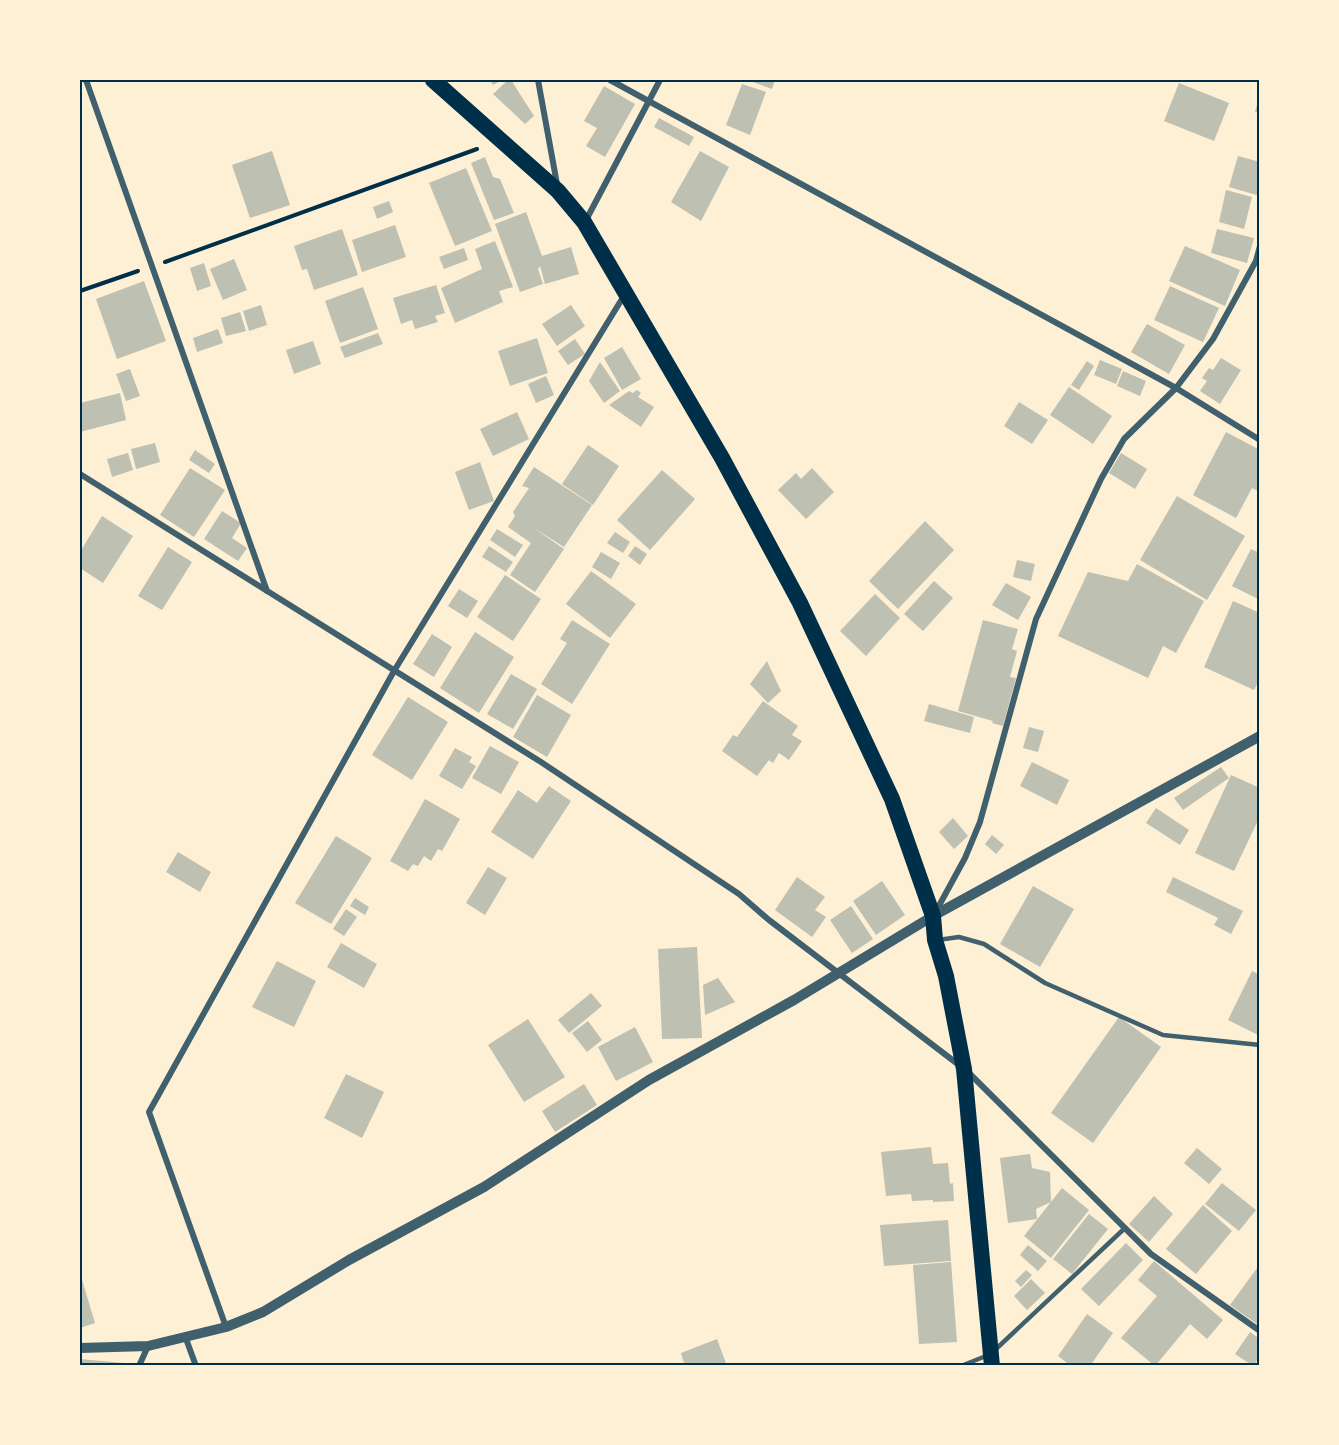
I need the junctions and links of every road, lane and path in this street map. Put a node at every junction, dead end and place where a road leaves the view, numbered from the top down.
1 (86, 80) edge
2 (433, 80) edge
3 (538, 80) edge
4 (610, 80) edge
5 (660, 80) edge
6 (649, 102) junction
7 (501, 140) junction
8 (558, 190) junction
9 (585, 222) junction
10 (1260, 246) edge
11 (152, 266) junction
12 (80, 291) edge
13 (626, 291) junction
14 (1176, 388) junction
15 (1260, 440) edge
16 (80, 474) edge
17 (267, 591) junction
18 (394, 671) junction
19 (1260, 736) edge
20 (933, 916) junction
21 (935, 940) junction
22 (840, 972) junction
23 (1260, 1045) edge
24 (964, 1069) junction
25 (1125, 1228) junction
26 (226, 1327) junction
27 (1260, 1331) edge
28 (185, 1336) junction
29 (148, 1346) junction
30 (80, 1348) edge
31 (992, 1360) edge
32 (140, 1365) edge
33 (196, 1365) edge
34 (961, 1365) edge

1 - 11 street
2 - 7 highway
3 - 8 street
4 - 6 street
5 - 6 street
6 - 9 street
6 - 14 street
7 - 8 highway
7 - 11 path
8 - 9 highway
9 - 13 highway
10 - 14 street
11 - 12 path
11 - 17 street
13 - 18 street
13 - 20 highway
14 - 15 street
14 - 20 street
16 - 17 street
17 - 18 street
18 - 22 street
18 - 26 street
19 - 20 street
20 - 21 highway
20 - 22 street
21 - 23 lane
21 - 24 highway
22 - 24 street
22 - 26 street
24 - 25 street
24 - 31 highway
25 - 27 street
25 - 31 lane
26 - 28 street
28 - 29 street
28 - 33 street
29 - 30 street
29 - 32 street
31 - 34 lane

